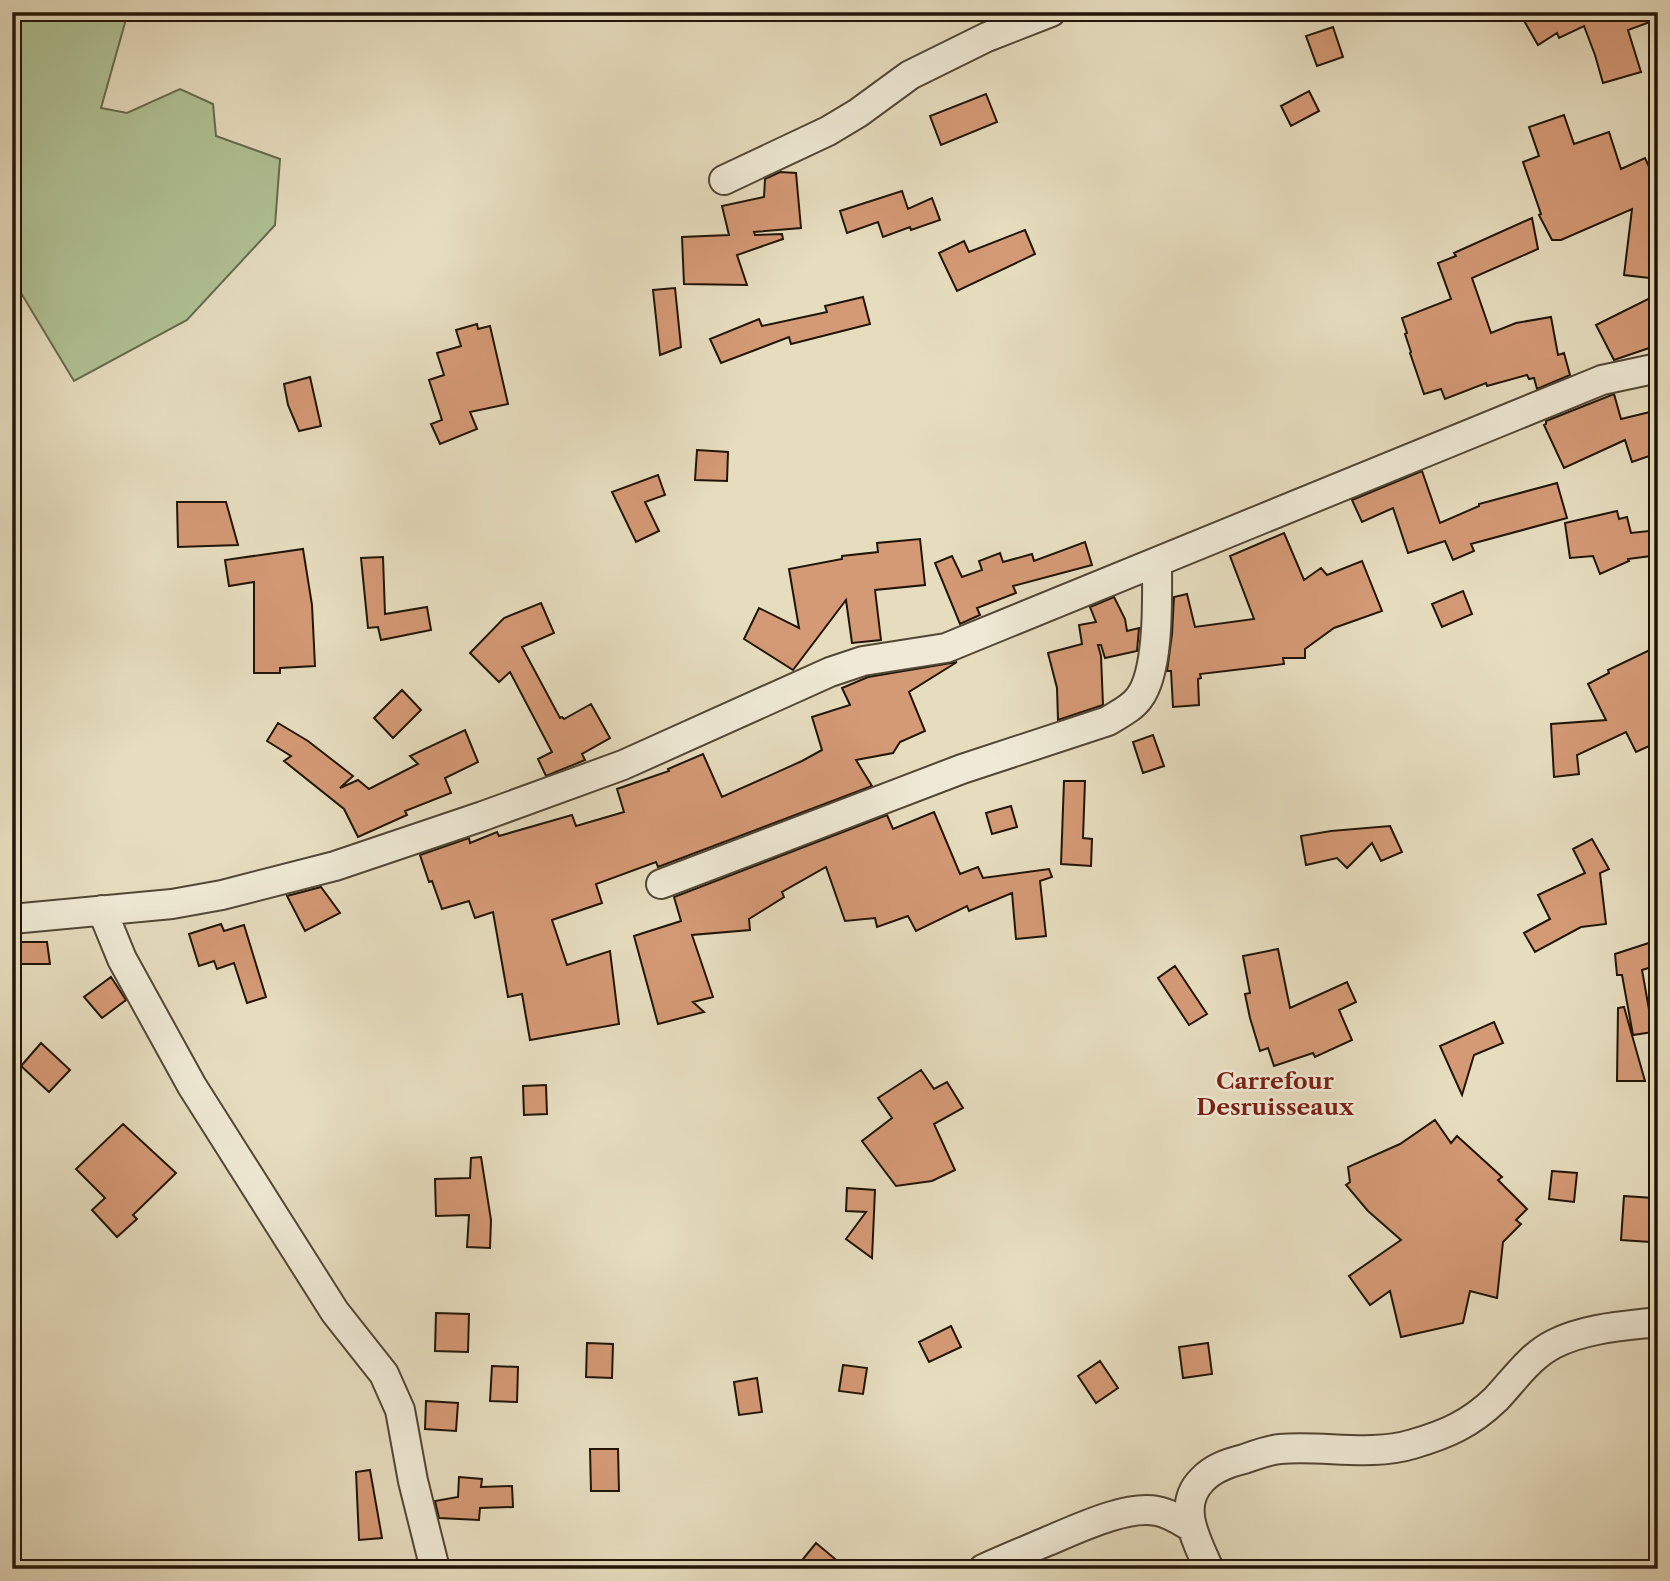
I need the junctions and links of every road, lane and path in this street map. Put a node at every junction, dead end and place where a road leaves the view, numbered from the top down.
1 (1051, 12) edge
2 (724, 180) dead end
3 (1658, 368) edge
4 (1157, 562) junction
5 (661, 884) dead end
6 (102, 910) junction
7 (12, 919) edge
8 (1658, 1322) edge
9 (1191, 1527) junction
10 (435, 1569) edge
11 (983, 1569) edge
12 (1209, 1569) edge

1 - 2 street
3 - 4 street
4 - 5 street
4 - 6 street
6 - 7 street
6 - 10 street
8 - 9 street
9 - 11 street
9 - 12 street

